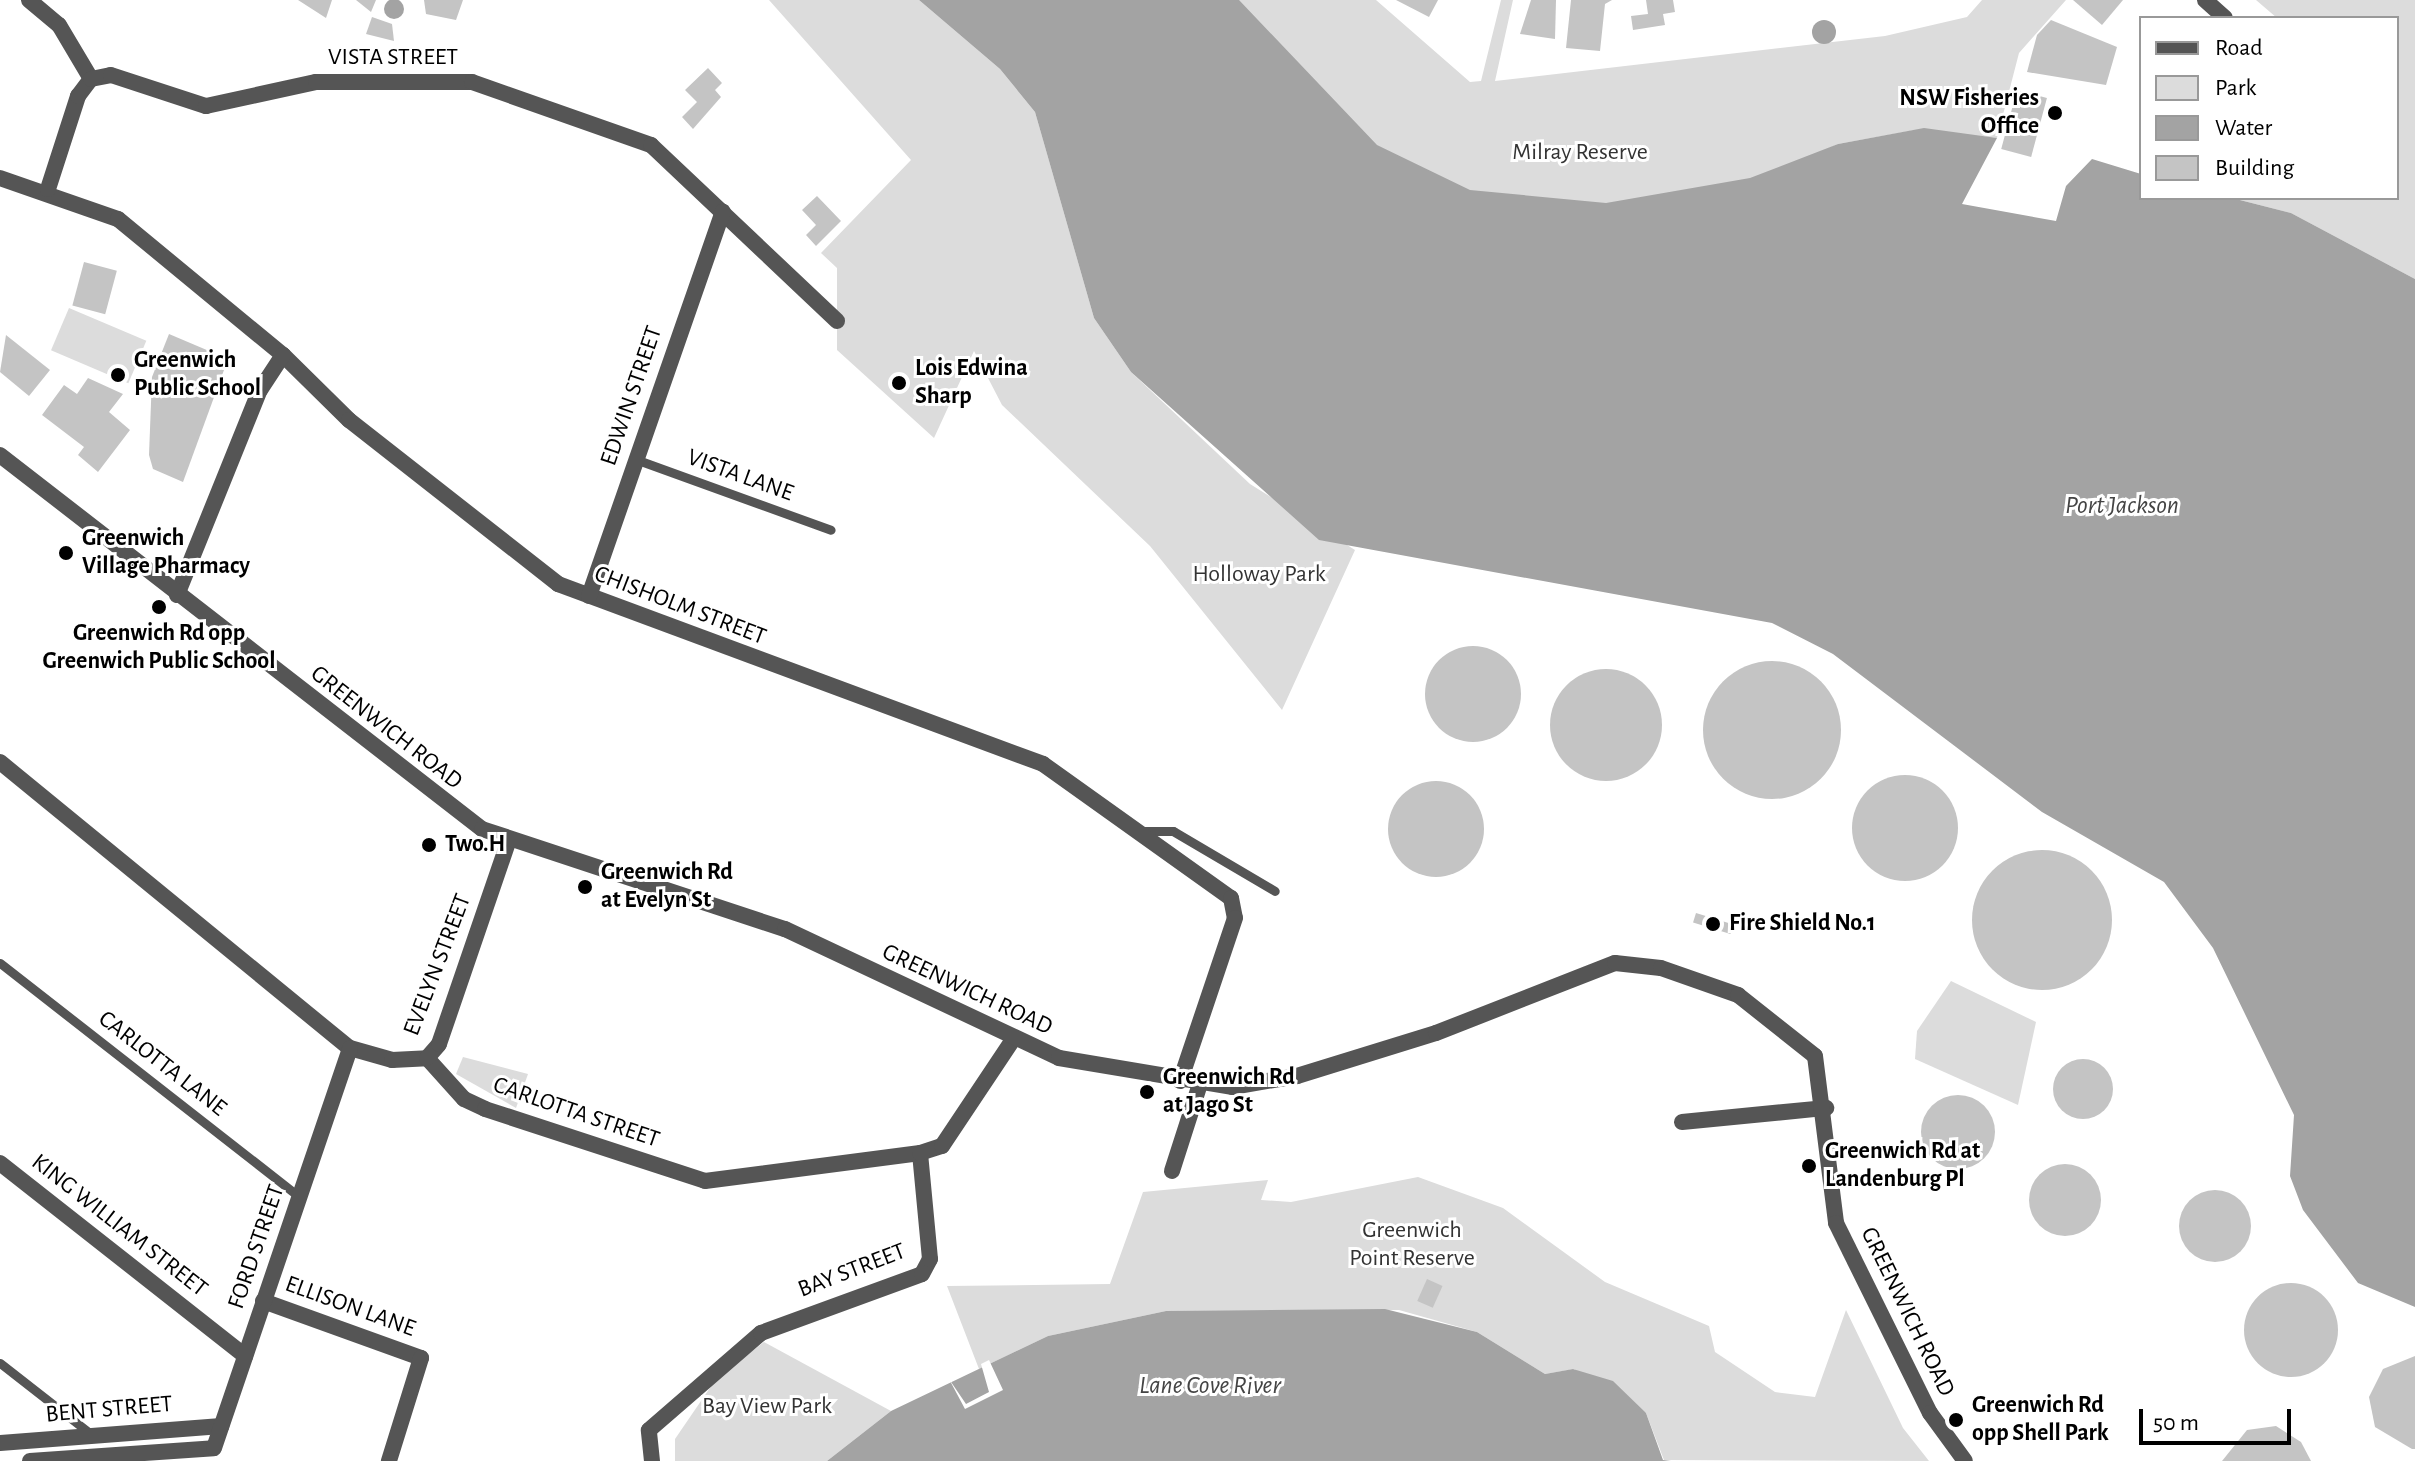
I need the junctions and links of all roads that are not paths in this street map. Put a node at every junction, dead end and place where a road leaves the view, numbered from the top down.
1 (29, 0) edge
2 (2205, 0) edge
3 (2223, 16) edge
4 (91, 79) junction
5 (0, 178) edge
6 (48, 189) junction
7 (723, 212) junction
8 (837, 321) dead end
9 (283, 355) junction
10 (0, 455) edge
11 (635, 459) junction
12 (831, 530) dead end
13 (177, 595) junction
14 (589, 596) junction
15 (0, 762) edge
16 (1142, 831) junction
17 (508, 842) junction
18 (1275, 891) dead end
19 (0, 963) edge
20 (1012, 1041) junction
21 (350, 1048) junction
22 (427, 1058) junction
23 (1180, 1081) junction
24 (1200, 1084) junction
25 (1826, 1108) junction
26 (1682, 1122) dead end
27 (920, 1153) junction
28 (0, 1163) edge
29 (1172, 1171) dead end
30 (299, 1197) junction
31 (263, 1301) junction
32 (245, 1356) junction
33 (0, 1363) edge
34 (221, 1426) junction
35 (92, 1435) junction
36 (0, 1443) edge
37 (210, 1454) edge
38 (30, 1461) edge
39 (389, 1461) edge
40 (652, 1461) edge
41 (1965, 1461) edge

1 - 4 street
2 - 3 street
4 - 6 street
4 - 7 street, VISTA STREET
5 - 6 street, CHISHOLM STREET
6 - 9 street, CHISHOLM STREET
7 - 8 street, VISTA STREET
7 - 11 street, EDWIN STREET
9 - 13 street
9 - 14 street, CHISHOLM STREET
10 - 13 street, GREENWICH ROAD
11 - 12 lane, VISTA LANE
11 - 14 street, EDWIN STREET
13 - 17 street, GREENWICH ROAD
14 - 16 street, CHISHOLM STREET
15 - 21 street
16 - 18 lane
16 - 23 street, CHISHOLM STREET
17 - 20 street, GREENWICH ROAD
17 - 22 street, EVELYN STREET
19 - 30 lane, CARLOTTA LANE
20 - 23 street, GREENWICH ROAD
20 - 27 street
21 - 22 street
21 - 30 street, FORD STREET
22 - 27 street, CARLOTTA STREET
23 - 24 street, GREENWICH ROAD
24 - 25 street, GREENWICH ROAD
24 - 29 street
25 - 26 street
25 - 41 street, GREENWICH ROAD
27 - 40 street, BAY STREET
28 - 32 street, KING WILLIAM STREET
30 - 31 street, FORD STREET
31 - 32 street, FORD STREET
31 - 39 street, ELLISON LANE
32 - 34 street, FORD STREET
33 - 35 lane
34 - 35 street, BENT STREET
34 - 37 street, FORD STREET
35 - 36 street, BENT STREET
37 - 38 street, BENT STREET

